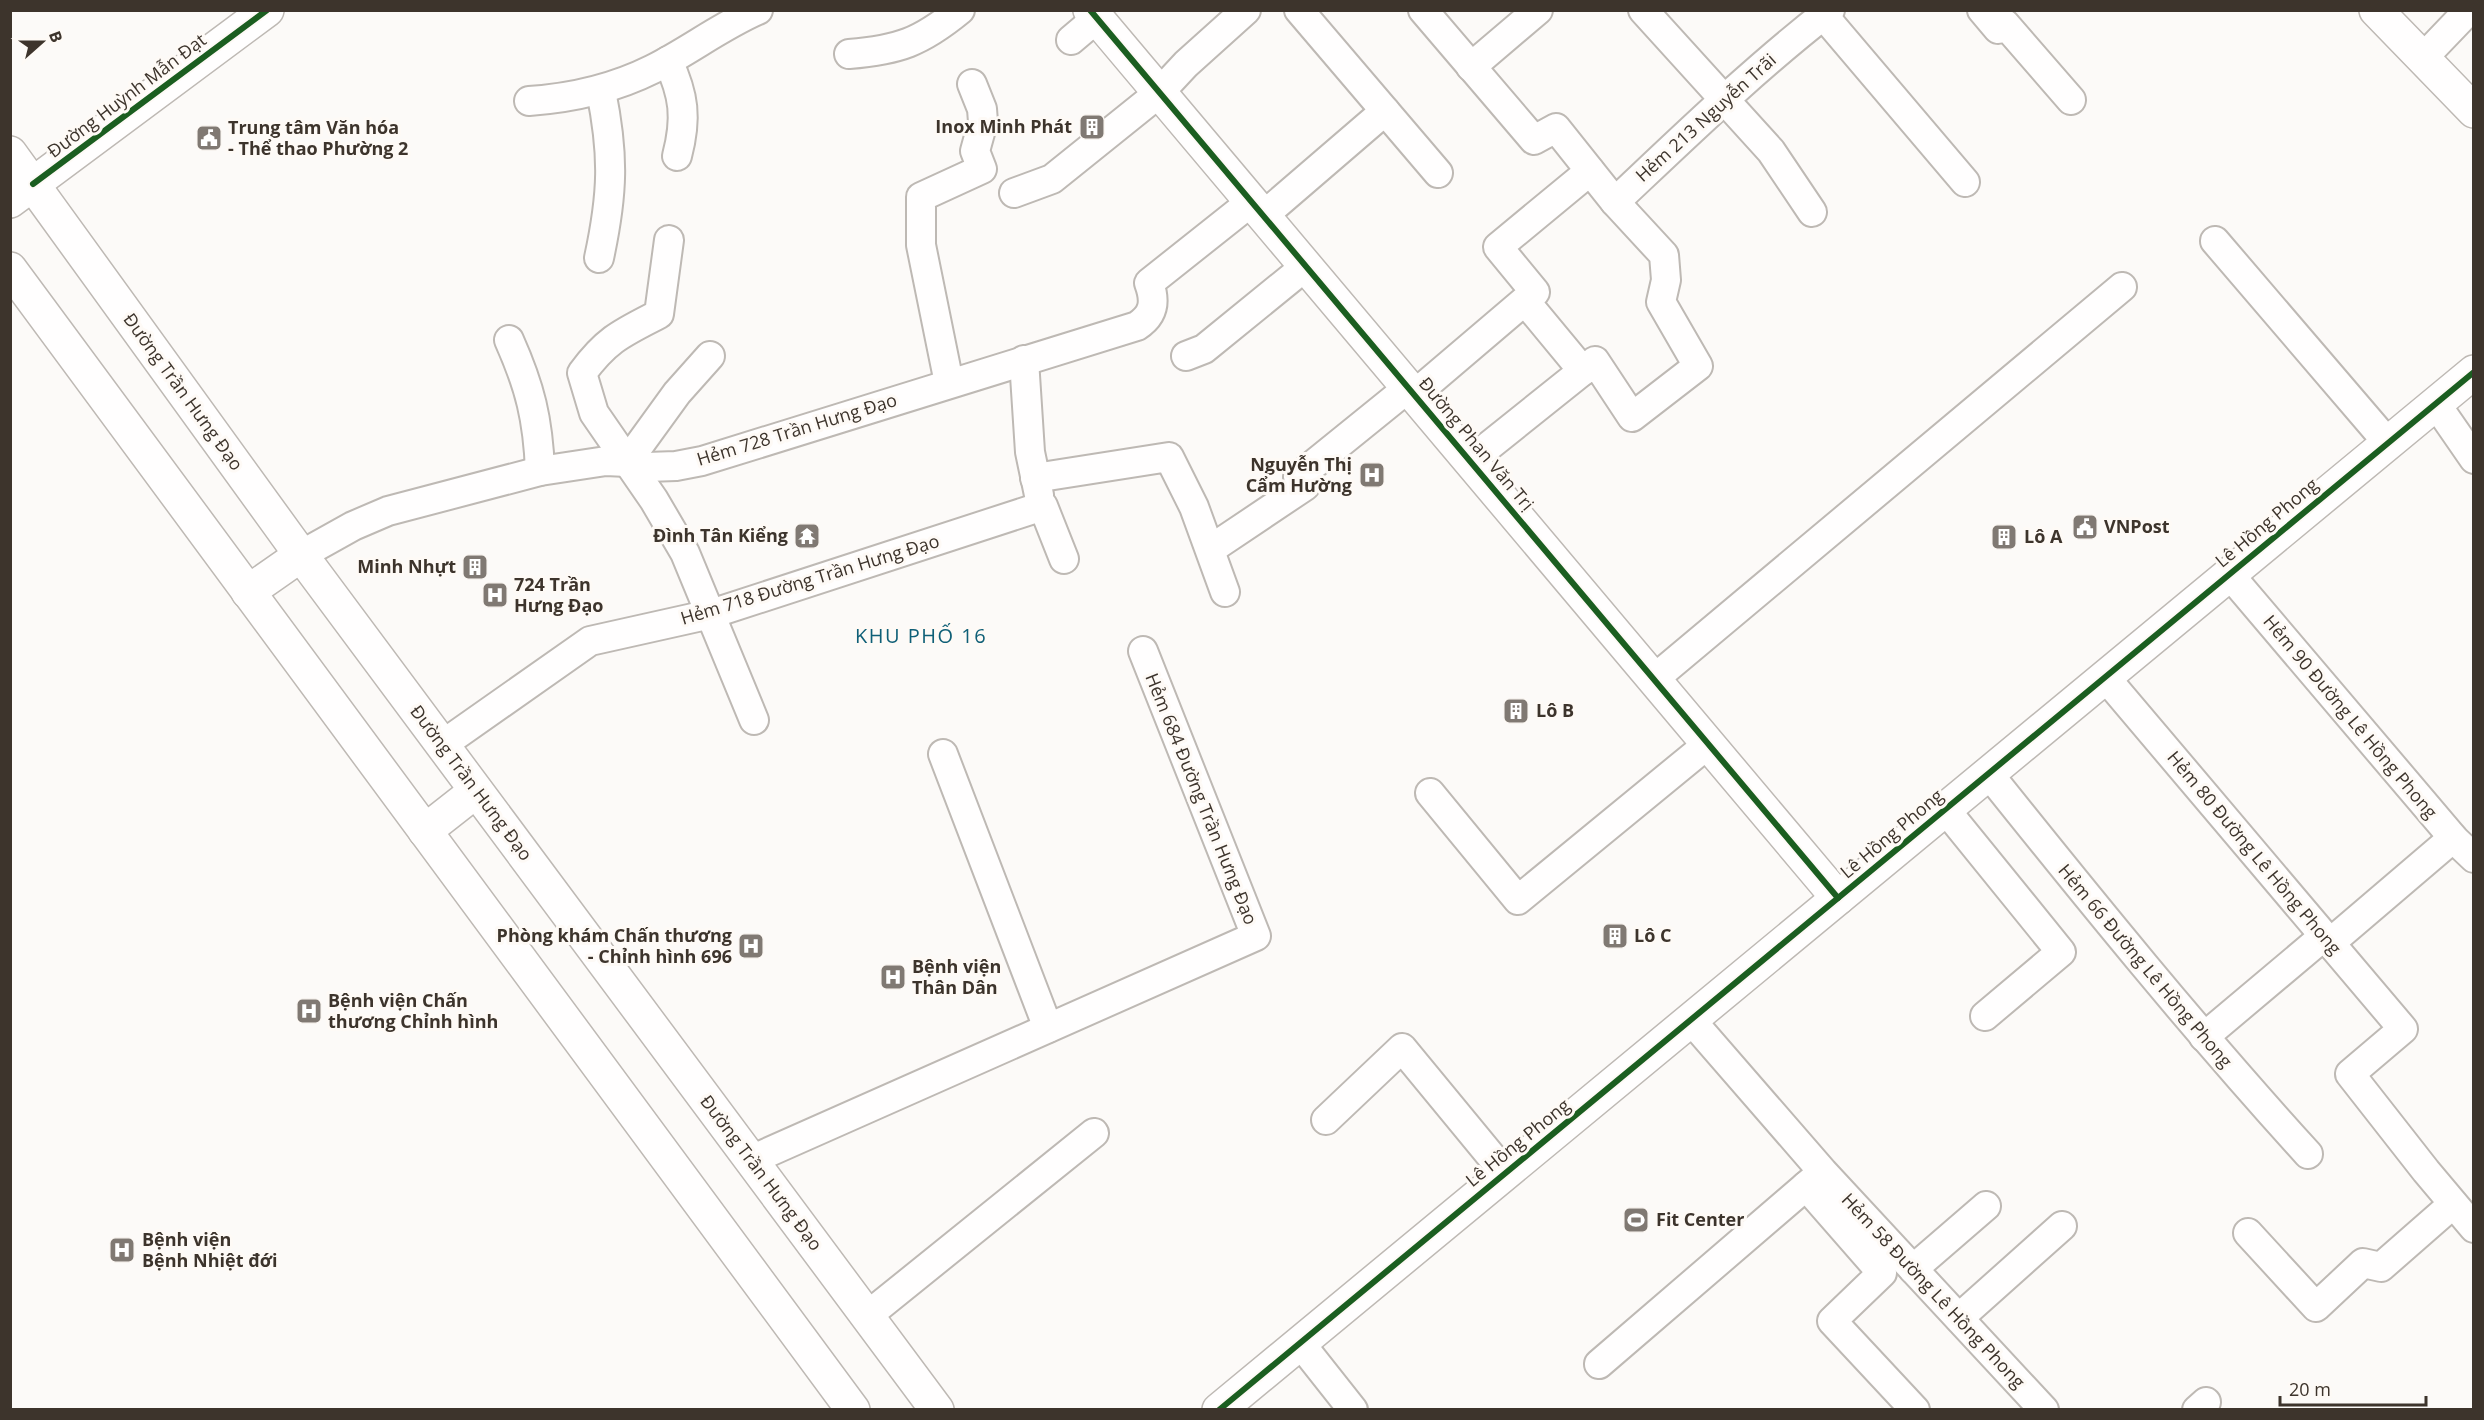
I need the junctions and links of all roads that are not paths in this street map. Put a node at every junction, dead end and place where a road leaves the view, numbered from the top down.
1 (758, 10) edge
2 (960, 10) edge
3 (1246, 10) edge
4 (1299, 10) edge
5 (1423, 10) edge
6 (1538, 10) edge
7 (1643, 10) edge
8 (1982, 10) edge
9 (2376, 10) edge
10 (2469, 10) edge
11 (260, 13) edge
12 (1827, 13) edge
13 (1093, 14) edge
14 (1071, 40) dead end
15 (849, 54) dead end
16 (2423, 58) junction
17 (668, 61) junction
18 (1471, 67) junction
19 (972, 84) dead end
20 (601, 91) junction
21 (1159, 93) junction
22 (1724, 99) junction
23 (2071, 100) dead end
24 (529, 102) dead end
25 (1385, 111) junction
26 (2474, 111) edge
27 (10, 153) edge
28 (677, 156) dead end
29 (1590, 171) junction
30 (1438, 173) dead end
31 (1965, 182) dead end
32 (22, 193) edge
33 (1014, 193) dead end
34 (1615, 202) junction
35 (1257, 209) junction
36 (1812, 212) dead end
37 (669, 240) dead end
38 (2215, 242) dead end
39 (599, 258) dead end
40 (1306, 266) junction
41 (10, 269) edge
42 (2122, 287) dead end
43 (1525, 301) junction
44 (508, 340) dead end
45 (710, 356) dead end
46 (1186, 356) dead end
47 (1024, 360) junction
48 (1583, 371) junction
49 (2474, 372) edge
50 (949, 383) junction
51 (1411, 391) junction
52 (2436, 404) junction
53 (2388, 442) junction
54 (2474, 459) edge
55 (1470, 461) junction
56 (627, 462) junction
57 (540, 471) junction
58 (1035, 478) junction
59 (1042, 506) junction
60 (1211, 549) junction
61 (301, 555) junction
62 (1064, 559) dead end
63 (2229, 574) junction
64 (248, 592) junction
65 (1225, 592) dead end
66 (711, 614) junction
67 (1143, 651) dead end
68 (2105, 677) junction
69 (1654, 679) junction
70 (754, 720) dead end
71 (1708, 744) junction
72 (442, 745) junction
73 (943, 754) dead end
74 (1988, 773) junction
75 (476, 791) junction
76 (1430, 793) dead end
77 (1945, 809) junction
78 (425, 831) junction
79 (2453, 838) junction
80 (2474, 858) edge
81 (1838, 898) junction
82 (2327, 939) junction
83 (1985, 1016) dead end
84 (1691, 1020) junction
85 (1048, 1028) junction
86 (2204, 1037) junction
87 (1326, 1120) dead end
88 (1094, 1133) dead end
89 (2308, 1154) dead end
90 (751, 1160) junction
91 (1505, 1173) junction
92 (1815, 1179) junction
93 (1986, 1206) dead end
94 (2464, 1208) edge
95 (2062, 1226) dead end
96 (2248, 1233) dead end
97 (1913, 1269) junction
98 (867, 1316) junction
99 (1959, 1318) junction
100 (1300, 1343) junction
101 (1599, 1364) dead end
102 (853, 1410) edge
103 (937, 1410) edge
104 (1219, 1410) edge
105 (1353, 1410) edge
106 (1915, 1410) edge
107 (2044, 1410) edge

1 - 17 lane
2 - 15 lane
3 - 21 lane
4 - 25 lane
5 - 18 lane
6 - 18 lane
7 - 22 lane
8 - 23 lane
9 - 16 main road
10 - 16 lane
11 - 32 main road, Đường Huỳnh Mẫn Đạt
12 - 22 lane, Hẻm 213 Nguyễn Trãi
12 - 31 lane
13 - 14 lane
13 - 21 main road, Đường Phan Văn Trị
16 - 26 main road
17 - 20 lane
17 - 28 lane
18 - 29 lane
19 - 50 lane
20 - 24 lane
20 - 39 lane
21 - 33 lane
21 - 35 main road, Đường Phan Văn Trị
22 - 34 lane, Hẻm 213 Nguyễn Trãi
22 - 36 lane
25 - 30 lane
25 - 35 lane
27 - 32 main road, Đường Trần Hưng Đạo
29 - 34 lane
29 - 43 lane
32 - 61 main road, Đường Trần Hưng Đạo
34 - 48 lane
35 - 40 main road, Đường Phan Văn Trị
35 - 47 lane, Hẻm 728 Trần Hưng Đạo
37 - 56 lane
38 - 53 lane
40 - 46 lane
40 - 51 main road, Đường Phan Văn Trị
41 - 64 main road
42 - 69 lane
43 - 48 lane
43 - 51 lane
44 - 57 lane
45 - 56 lane
47 - 50 lane, Hẻm 728 Trần Hưng Đạo
47 - 58 lane
48 - 55 lane
49 - 52 main road, Lê Hồng Phong
50 - 56 lane, Hẻm 728 Trần Hưng Đạo
51 - 55 main road, Đường Phan Văn Trị
51 - 60 lane
52 - 53 main road, Lê Hồng Phong
52 - 54 lane
53 - 63 main road, Lê Hồng Phong
55 - 69 main road, Đường Phan Văn Trị
56 - 57 lane, Hẻm 728 Trần Hưng Đạo
56 - 66 lane
57 - 61 lane, Hẻm 728 Trần Hưng Đạo
58 - 59 lane
58 - 60 lane
59 - 62 lane
59 - 66 lane, Hẻm 718 Đường Trần Hưng Đạo
60 - 65 lane
61 - 64 main road
61 - 72 main road, Đường Trần Hưng Đạo
63 - 68 main road, Lê Hồng Phong
63 - 79 lane, Hẻm 90 Đường Lê Hồng Phong
64 - 78 main road
66 - 70 lane
66 - 72 lane, Hẻm 718 Đường Trần Hưng Đạo
67 - 85 lane, Hẻm 684 Đường Trần Hưng Đạo
68 - 74 main road, Lê Hồng Phong
68 - 82 lane, Hẻm 80 Đường Lê Hồng Phong
69 - 71 main road, Đường Phan Văn Trị
71 - 76 lane
71 - 81 main road, Đường Phan Văn Trị
72 - 75 main road, Đường Trần Hưng Đạo
73 - 85 lane
74 - 77 main road, Lê Hồng Phong
74 - 86 lane, Hẻm 66 Đường Lê Hồng Phong
75 - 78 main road
75 - 90 main road, Đường Trần Hưng Đạo
77 - 81 main road, Lê Hồng Phong
77 - 83 lane
78 - 102 main road
79 - 80 lane, Hẻm 90 Đường Lê Hồng Phong
79 - 82 lane
81 - 84 main road, Lê Hồng Phong
82 - 86 lane
82 - 94 lane, Hẻm 80 Đường Lê Hồng Phong
84 - 91 main road, Lê Hồng Phong
84 - 92 lane, Hẻm 58 Đường Lê Hồng Phong
85 - 90 lane, Hẻm 684 Đường Trần Hưng Đạo
86 - 89 lane, Hẻm 66 Đường Lê Hồng Phong
87 - 91 lane
88 - 98 lane
90 - 98 main road, Đường Trần Hưng Đạo
91 - 100 main road, Lê Hồng Phong
92 - 97 lane, Hẻm 58 Đường Lê Hồng Phong
92 - 101 lane
92 - 106 lane
93 - 97 lane
94 - 96 lane
95 - 99 lane
97 - 99 lane, Hẻm 58 Đường Lê Hồng Phong
98 - 103 main road, Đường Trần Hưng Đạo
99 - 107 lane, Hẻm 58 Đường Lê Hồng Phong
100 - 104 main road, Lê Hồng Phong
100 - 105 lane

